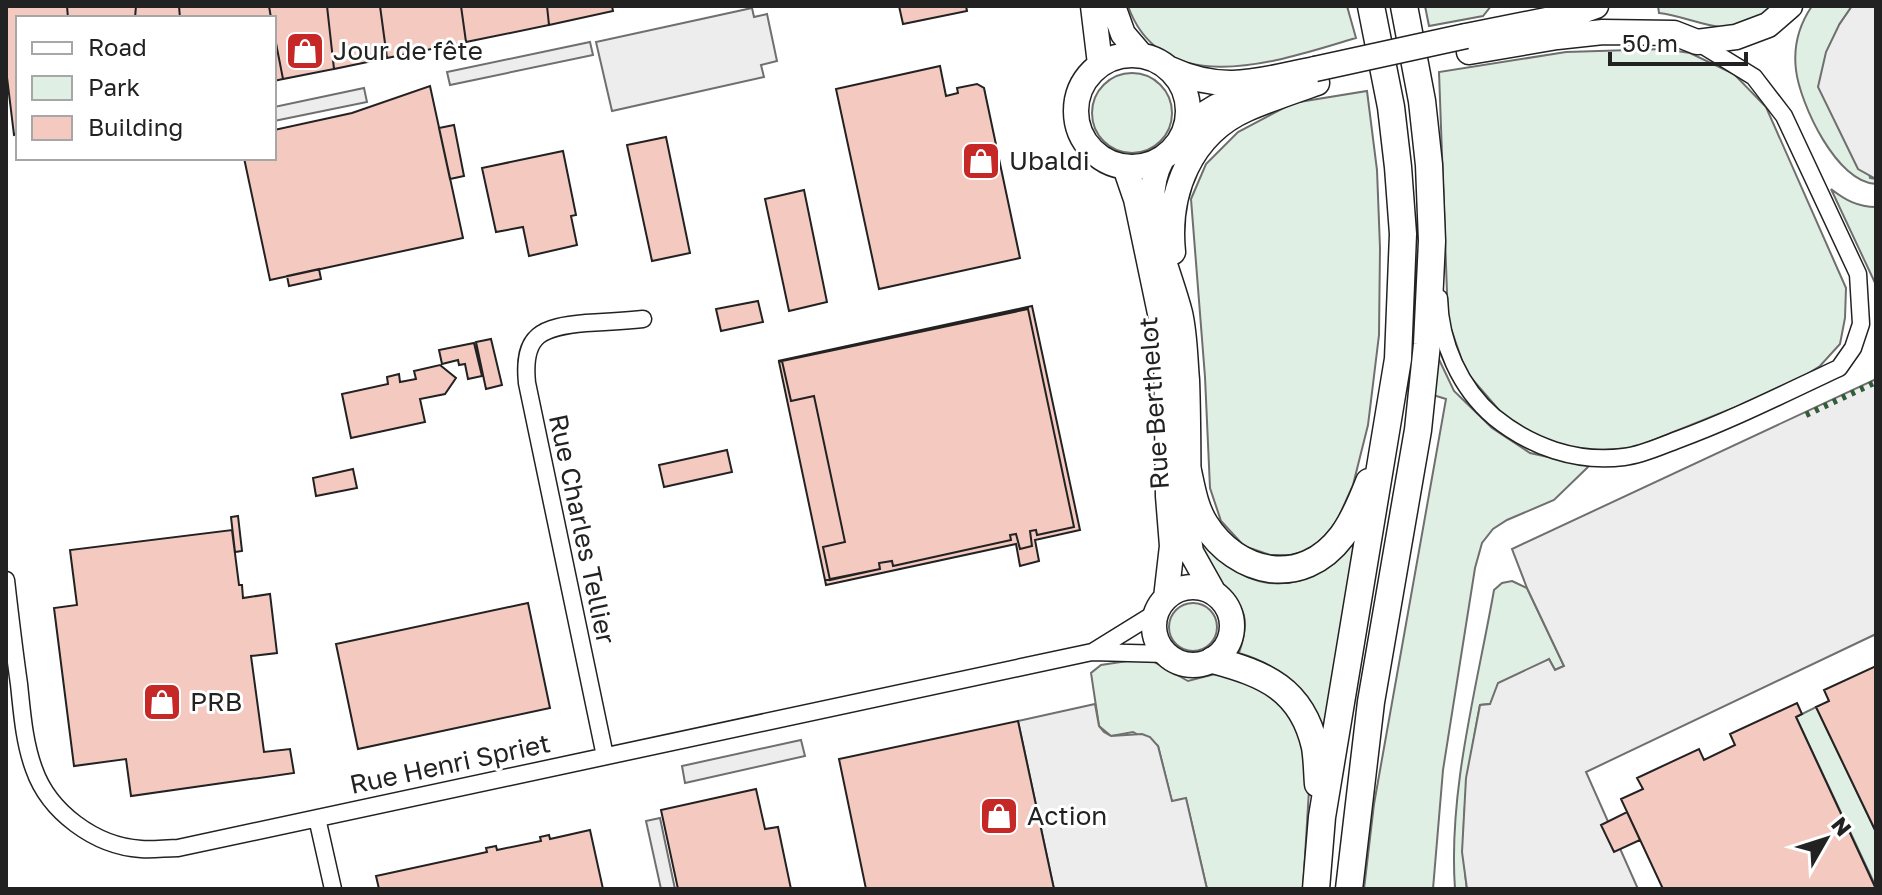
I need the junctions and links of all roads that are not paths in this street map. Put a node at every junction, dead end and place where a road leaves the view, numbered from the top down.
1 (1093, 6) edge
2 (1113, 6) edge
3 (1371, 6) edge
4 (1404, 6) edge
5 (1596, 6) edge
6 (1790, 6) edge
7 (1697, 42) junction
8 (1467, 44) junction
9 (1141, 55) junction
10 (1100, 64) junction
11 (1170, 69) junction
12 (1316, 76) junction
13 (1184, 134) junction
14 (1162, 159) junction
15 (1125, 167) junction
16 (1432, 241) junction
17 (1180, 314) junction
18 (643, 319) dead end
19 (1390, 417) junction
20 (1188, 471) junction
21 (6, 580) edge
22 (1214, 593) junction
23 (1162, 605) junction
24 (1092, 652) junction
25 (1166, 654) junction
26 (1213, 660) junction
27 (605, 756) junction
28 (1322, 817) junction
29 (317, 818) junction
30 (333, 889) edge
31 (1316, 889) edge
32 (1349, 889) edge

1 - 10 street
2 - 9 street
3 - 19 main road
4 - 16 main road
5 - 8 street
6 - 7 street
7 - 8 street
7 - 16 street
8 - 12 street
9 - 10 street
9 - 11 street
10 - 15 street
11 - 12 street
11 - 13 street
12 - 13 street
12 - 17 street
13 - 14 street
14 - 15 street
14 - 17 street, Rue Berthelot
15 - 23 street, Rue Berthelot
16 - 32 main road
17 - 20 street, Rue Berthelot
18 - 27 street, Rue Charles Tellier
19 - 20 main road
19 - 28 main road
20 - 22 street, Rue Berthelot
21 - 29 street, Rue Henri Spriet
22 - 23 street
22 - 26 street
23 - 24 street
23 - 25 street
24 - 25 street
24 - 27 street, Rue Henri Spriet
25 - 26 street
26 - 28 main road
27 - 29 street, Rue Henri Spriet
28 - 31 main road
29 - 30 street

